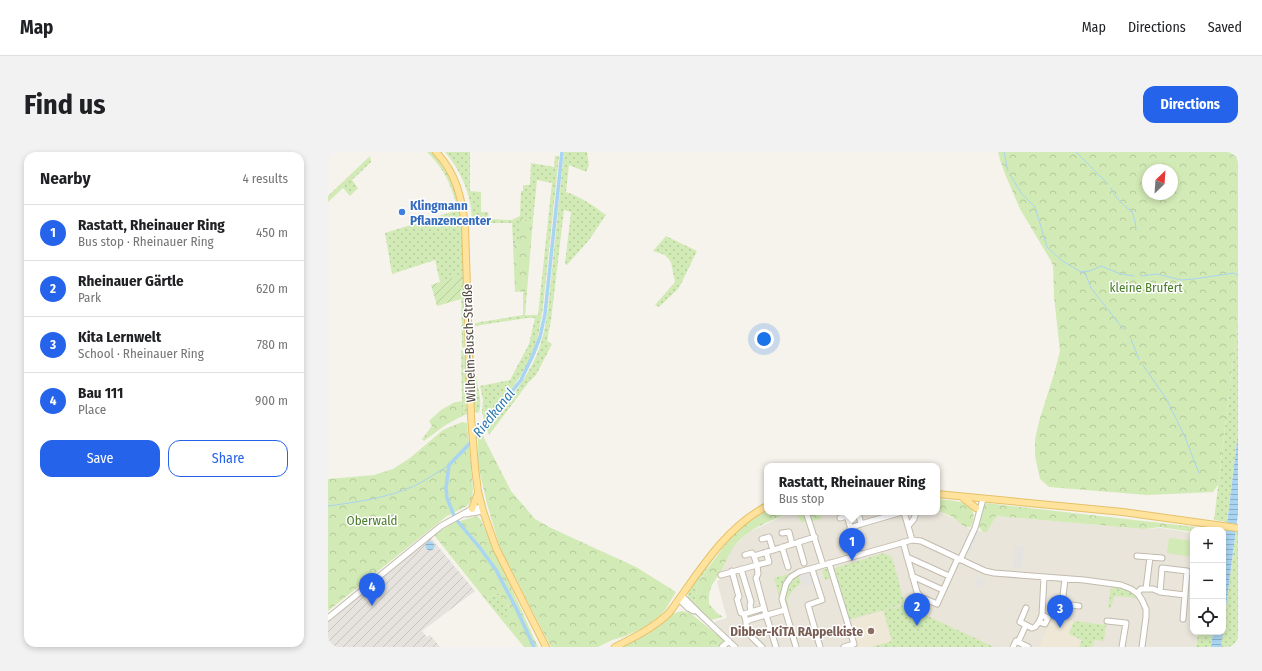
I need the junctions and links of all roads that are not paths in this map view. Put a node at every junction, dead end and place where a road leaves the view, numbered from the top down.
1 (436, 152) edge
2 (478, 491) junction
3 (940, 494) edge
4 (962, 497) junction
5 (980, 498) junction
6 (764, 508) edge
7 (976, 508) junction
8 (472, 509) junction
9 (483, 509) junction
10 (461, 515) junction
11 (808, 515) edge
12 (859, 515) edge
13 (892, 515) edge
14 (904, 515) edge
15 (915, 515) edge
16 (847, 516) joint
17 (840, 518) dead end
18 (977, 521) junction
19 (861, 524) junction
20 (908, 526) junction
21 (850, 528) junction
22 (1238, 528) edge
23 (782, 534) dead end
24 (815, 537) junction
25 (762, 539) dead end
26 (912, 540) junction
27 (903, 542) junction
28 (795, 543) junction
29 (782, 547) junction
30 (773, 550) junction
31 (766, 552) junction
32 (745, 555) dead end
33 (859, 555) junction
34 (754, 556) junction
35 (1137, 556) dead end
36 (907, 557) junction
37 (1150, 557) junction
38 (1162, 558) dead end
39 (959, 559) junction
40 (804, 563) dead end
41 (829, 563) junction
42 (757, 565) junction
43 (823, 565) junction
44 (788, 567) dead end
45 (742, 569) junction
46 (812, 569) junction
47 (732, 572) junction
48 (721, 575) dead end
49 (912, 576) junction
50 (949, 576) junction
51 (1044, 577) junction
52 (1064, 579) junction
53 (1146, 589) junction
54 (943, 590) junction
55 (1137, 592) junction
56 (1160, 592) junction
57 (1185, 595) junction
58 (681, 598) junction
59 (1078, 606) dead end
60 (764, 608) junction
61 (1026, 608) dead end
62 (785, 610) junction
63 (751, 611) junction
64 (744, 614) junction
65 (766, 615) junction
66 (328, 618) edge
67 (1182, 619) dead end
68 (746, 621) junction
69 (1107, 621) dead end
70 (1026, 625) junction
71 (729, 641) junction
72 (1016, 641) junction
73 (546, 647) edge
74 (615, 647) edge
75 (722, 647) edge
76 (735, 647) edge
77 (762, 647) edge
78 (776, 647) edge
79 (796, 647) edge
80 (820, 647) edge
81 (844, 647) edge
82 (1013, 647) edge
83 (1028, 647) edge
84 (1122, 647) edge
85 (1142, 647) edge

1 - 2 main road, Wilhelm-Busch-Straße
2 - 8 main road
2 - 9 main road, Wilhelm-Busch-Straße
3 - 4 main road
4 - 5 main road
4 - 7 main road
5 - 7 street
5 - 18 street
5 - 22 main road
6 - 58 main road
7 - 18 street
8 - 9 street
8 - 10 street
9 - 10 street
9 - 73 main road, Wilhelm-Busch-Straße
10 - 66 street
11 - 24 street
12 - 19 street
13 - 19 street
14 - 20 street
15 - 20 street
16 - 17 street
16 - 21 street
18 - 39 street
19 - 21 street
20 - 26 street
21 - 33 street
23 - 28 street
24 - 28 street
24 - 43 street
25 - 30 street
26 - 27 street
26 - 39 street
27 - 33 street
27 - 36 street
28 - 29 street
28 - 40 street
29 - 30 street
29 - 44 street
30 - 31 street
31 - 34 street
31 - 42 street
32 - 34 street
33 - 41 street
34 - 42 street
35 - 37 street
36 - 49 street
36 - 50 street
37 - 38 street
37 - 53 street
39 - 50 street
39 - 51 street
41 - 43 street
41 - 81 street
42 - 45 street
42 - 60 street
43 - 46 street
45 - 47 street
45 - 63 street
46 - 62 street
46 - 80 street
47 - 48 street
47 - 64 street
49 - 54 street
49 - 54 street
50 - 54 street
51 - 52 street
51 - 70 street
52 - 55 street
52 - 59 street
53 - 55 street
53 - 56 street
55 - 85 street
56 - 57 street
56 - 57 street
57 - 67 street
58 - 71 street
58 - 74 main road
60 - 63 street
60 - 65 street
61 - 70 street
62 - 65 street
62 - 79 street
63 - 64 street
64 - 68 street
65 - 68 street
65 - 78 street
68 - 77 street
69 - 84 street
70 - 72 street
71 - 75 street
71 - 76 street
72 - 82 street
72 - 83 street

